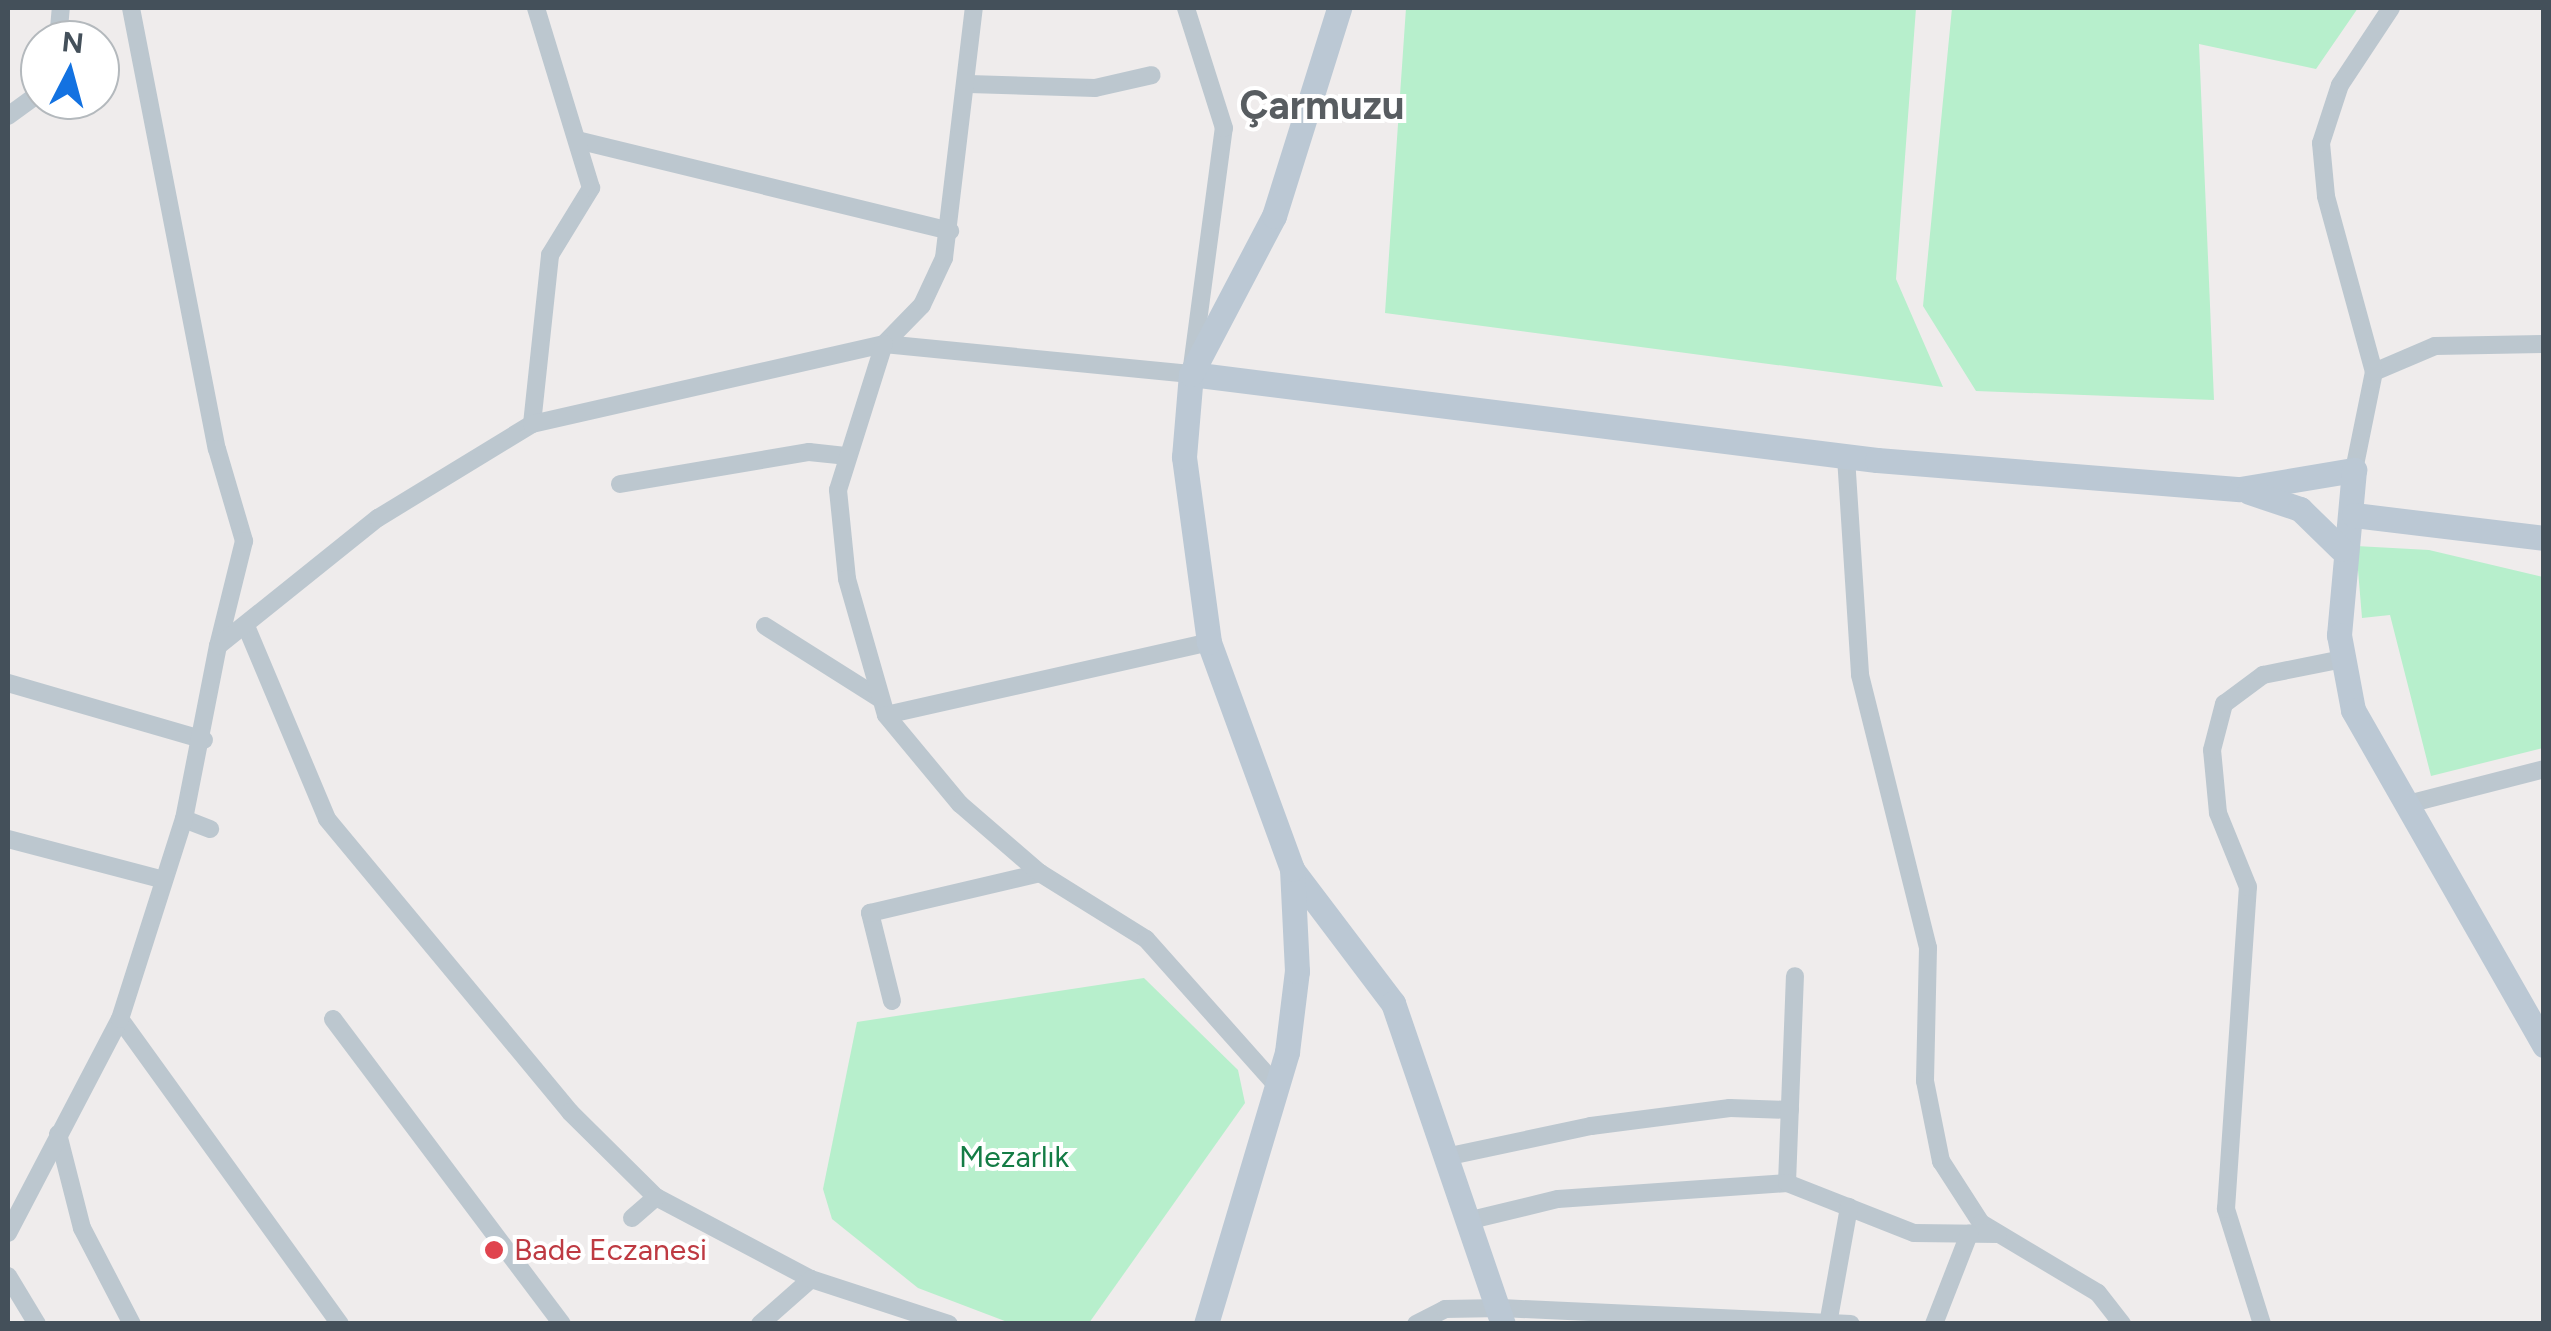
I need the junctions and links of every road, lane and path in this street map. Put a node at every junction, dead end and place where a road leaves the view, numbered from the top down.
1 (131, 8) edge
2 (536, 8) edge
3 (974, 8) edge
4 (1186, 8) edge
5 (1339, 8) edge
6 (2391, 8) edge
7 (1152, 75) dead end
8 (969, 84) junction
9 (582, 141) junction
10 (950, 231) junction
11 (884, 344) junction
12 (2544, 344) edge
13 (2374, 372) junction
14 (1190, 374) junction
15 (532, 424) junction
16 (848, 456) junction
17 (1846, 457) junction
18 (2354, 470) junction
19 (620, 484) dead end
20 (2240, 489) junction
21 (2354, 515) junction
22 (2544, 538) edge
23 (2341, 550) junction
24 (246, 626) junction
25 (765, 626) dead end
26 (1209, 642) junction
27 (218, 646) junction
28 (2344, 659) junction
29 (8, 684) edge
30 (883, 707) junction
31 (204, 740) junction
32 (2544, 769) edge
33 (2408, 804) junction
34 (184, 819) junction
35 (210, 828) dead end
36 (8, 839) edge
37 (1292, 869) junction
38 (1040, 873) junction
39 (164, 880) junction
40 (1796, 976) dead end
41 (892, 1000) dead end
42 (120, 1019) junction
43 (333, 1019) dead end
44 (2544, 1045) edge
45 (1277, 1086) junction
46 (1790, 1110) junction
47 (58, 1134) junction
48 (1450, 1156) junction
49 (1788, 1183) junction
50 (656, 1197) junction
51 (14, 1201) edge
52 (1849, 1208) junction
53 (632, 1218) dead end
54 (1472, 1220) junction
55 (8, 1233) edge
56 (1969, 1234) junction
57 (1999, 1234) junction
58 (8, 1276) edge
59 (811, 1278) junction
60 (1502, 1316) edge
61 (1828, 1321) edge
62 (37, 1324) edge
63 (132, 1324) edge
64 (340, 1324) edge
65 (562, 1324) edge
66 (760, 1324) edge
67 (949, 1324) edge
68 (1206, 1324) edge
69 (1416, 1324) edge
70 (1851, 1324) edge
71 (1934, 1324) edge
72 (2122, 1324) edge
73 (2262, 1324) edge

1 - 27 street
2 - 9 street
3 - 8 street
4 - 14 street
5 - 14 street
6 - 13 street
7 - 8 street
8 - 10 street
9 - 10 street
9 - 15 street
10 - 11 street
11 - 14 street
11 - 15 street
11 - 16 street
12 - 13 street
13 - 18 street
14 - 17 street
14 - 26 street
15 - 24 street
16 - 19 street
16 - 30 street
17 - 20 street
17 - 57 street
18 - 20 street
18 - 21 street
20 - 23 street
21 - 22 street
21 - 23 street
23 - 28 street
24 - 27 street
24 - 50 street
25 - 30 street
26 - 30 street
26 - 37 street
27 - 31 street
28 - 33 street
28 - 73 street
29 - 31 street
30 - 38 street
31 - 34 street
32 - 33 street
33 - 44 street
34 - 35 street
34 - 39 street
36 - 39 street
37 - 45 street
37 - 48 street
38 - 41 street
38 - 45 street
39 - 42 street
40 - 46 street
42 - 47 street
42 - 64 street
43 - 65 street
45 - 68 street
46 - 48 street
46 - 49 street
47 - 51 street
47 - 63 street
48 - 54 street
49 - 52 street
49 - 54 street
50 - 53 street
50 - 59 street
51 - 55 street
52 - 56 street
52 - 61 street
54 - 60 street
56 - 57 street
56 - 71 street
57 - 72 street
58 - 62 street
59 - 66 street
59 - 67 street
60 - 61 street
60 - 69 street
61 - 70 street

